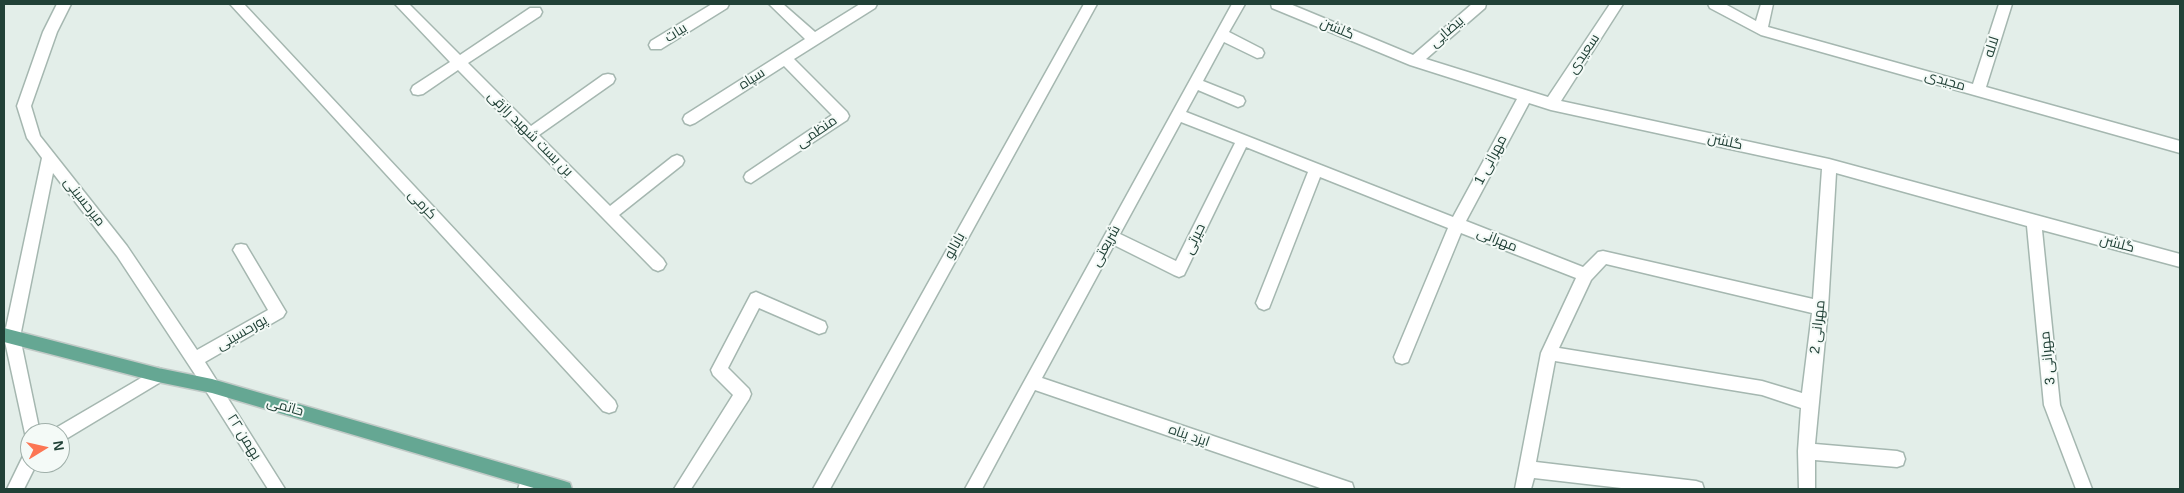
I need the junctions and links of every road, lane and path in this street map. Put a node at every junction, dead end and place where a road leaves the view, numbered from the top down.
1 (64, 4) edge
2 (236, 4) edge
3 (402, 4) edge
4 (722, 4) edge
5 (775, 4) edge
6 (870, 4) edge
7 (1090, 4) edge
8 (1238, 4) edge
9 (1277, 4) edge
10 (1480, 4) edge
11 (1618, 4) edge
12 (1715, 4) edge
13 (1767, 4) edge
14 (2006, 4) edge
15 (535, 12) dead end
16 (1761, 30) junction
17 (1221, 34) junction
18 (815, 40) junction
19 (656, 46) dead end
20 (1257, 53) dead end
21 (785, 59) junction
22 (1415, 61) junction
23 (459, 62) junction
24 (608, 80) dead end
25 (1195, 83) junction
26 (418, 90) dead end
27 (1978, 90) junction
28 (1525, 97) junction
29 (1238, 101) dead end
30 (1550, 104) junction
31 (1177, 114) junction
32 (690, 119) dead end
33 (530, 134) junction
34 (1243, 140) junction
35 (2180, 147) edge
36 (49, 157) junction
37 (677, 161) dead end
38 (1829, 165) junction
39 (1316, 169) junction
40 (751, 176) dead end
41 (610, 214) junction
42 (2034, 222) junction
43 (1457, 224) junction
44 (1111, 237) junction
45 (241, 250) dead end
46 (2180, 260) edge
47 (658, 264) dead end
48 (1585, 275) junction
49 (1264, 303) dead end
50 (1820, 308) junction
51 (819, 327) dead end
52 (8, 336) edge
53 (1549, 353) junction
54 (1402, 357) dead end
55 (195, 360) junction
56 (158, 375) junction
57 (1032, 382) junction
58 (212, 386) junction
59 (1809, 404) junction
60 (609, 406) dead end
61 (30, 423) edge
62 (70, 428) edge
63 (1806, 451) junction
64 (1897, 459) dead end
65 (1527, 469) junction
66 (23, 473) edge
67 (532, 485) edge
68 (15, 489) edge
69 (277, 489) edge
70 (564, 489) edge
71 (682, 489) edge
72 (821, 489) edge
73 (973, 489) edge
74 (1346, 489) edge
75 (1523, 489) edge
76 (1696, 489) edge
77 (1807, 489) edge
78 (2084, 489) edge

1 - 36 street, میرحسینی
2 - 60 street, کرمی
3 - 23 street, بن بست شهید رازقی
4 - 19 street, بیات
5 - 18 street
6 - 18 street, سپاه
7 - 72 street, بابالو
8 - 17 street, شریعتی
9 - 22 street, گلشن
10 - 22 street, بیضایی
11 - 30 street, سعیدی
12 - 16 street, مجیدی
13 - 16 street
14 - 27 street, لاله
15 - 23 street
16 - 27 street, مجیدی
17 - 20 street
17 - 25 street, شریعتی
18 - 21 street, سپاه
21 - 32 street, سپاه
21 - 40 street, منظمی
22 - 28 street, گلشن
23 - 26 street
23 - 33 street, بن بست شهید رازقی
24 - 33 street
25 - 29 street
25 - 31 street, شریعتی
27 - 35 street, مجیدی
28 - 30 street, گلشن
28 - 43 street, مهرانی 1
30 - 38 street, گلشن
31 - 34 street, مهرانی
31 - 44 street, شریعتی
33 - 41 street, بن بست شهید رازقی
34 - 39 street, مهرانی
34 - 44 street, حیرتی
36 - 52 street
36 - 55 street, میرحسینی
37 - 41 street
38 - 42 street, گلشن
38 - 50 street, مهرانی 2
39 - 43 street, مهرانی
39 - 49 street
41 - 47 street, بن بست شهید رازقی
42 - 46 street, گلشن
42 - 78 street, مهرانی 3
43 - 48 street, مهرانی
43 - 54 street, مهرانی 1
44 - 57 street, شریعتی
45 - 55 street, پورحسینی
48 - 50 street
48 - 53 street
50 - 59 street, مهرانی 2
51 - 71 street
52 - 56 main road, حاتمی
52 - 61 street
53 - 59 street
53 - 65 street
55 - 58 street, میرحسینی
56 - 58 main road, حاتمی
56 - 62 street
57 - 73 street, شریعتی
57 - 74 street, ایزد پناه
58 - 67 main road, حاتمی
58 - 69 street, ۲۲ بهمن
59 - 63 street, مهرانی 2
63 - 64 street
63 - 77 street, مهرانی 2
65 - 75 street
65 - 76 street
66 - 68 street
67 - 70 main road, حاتمی

